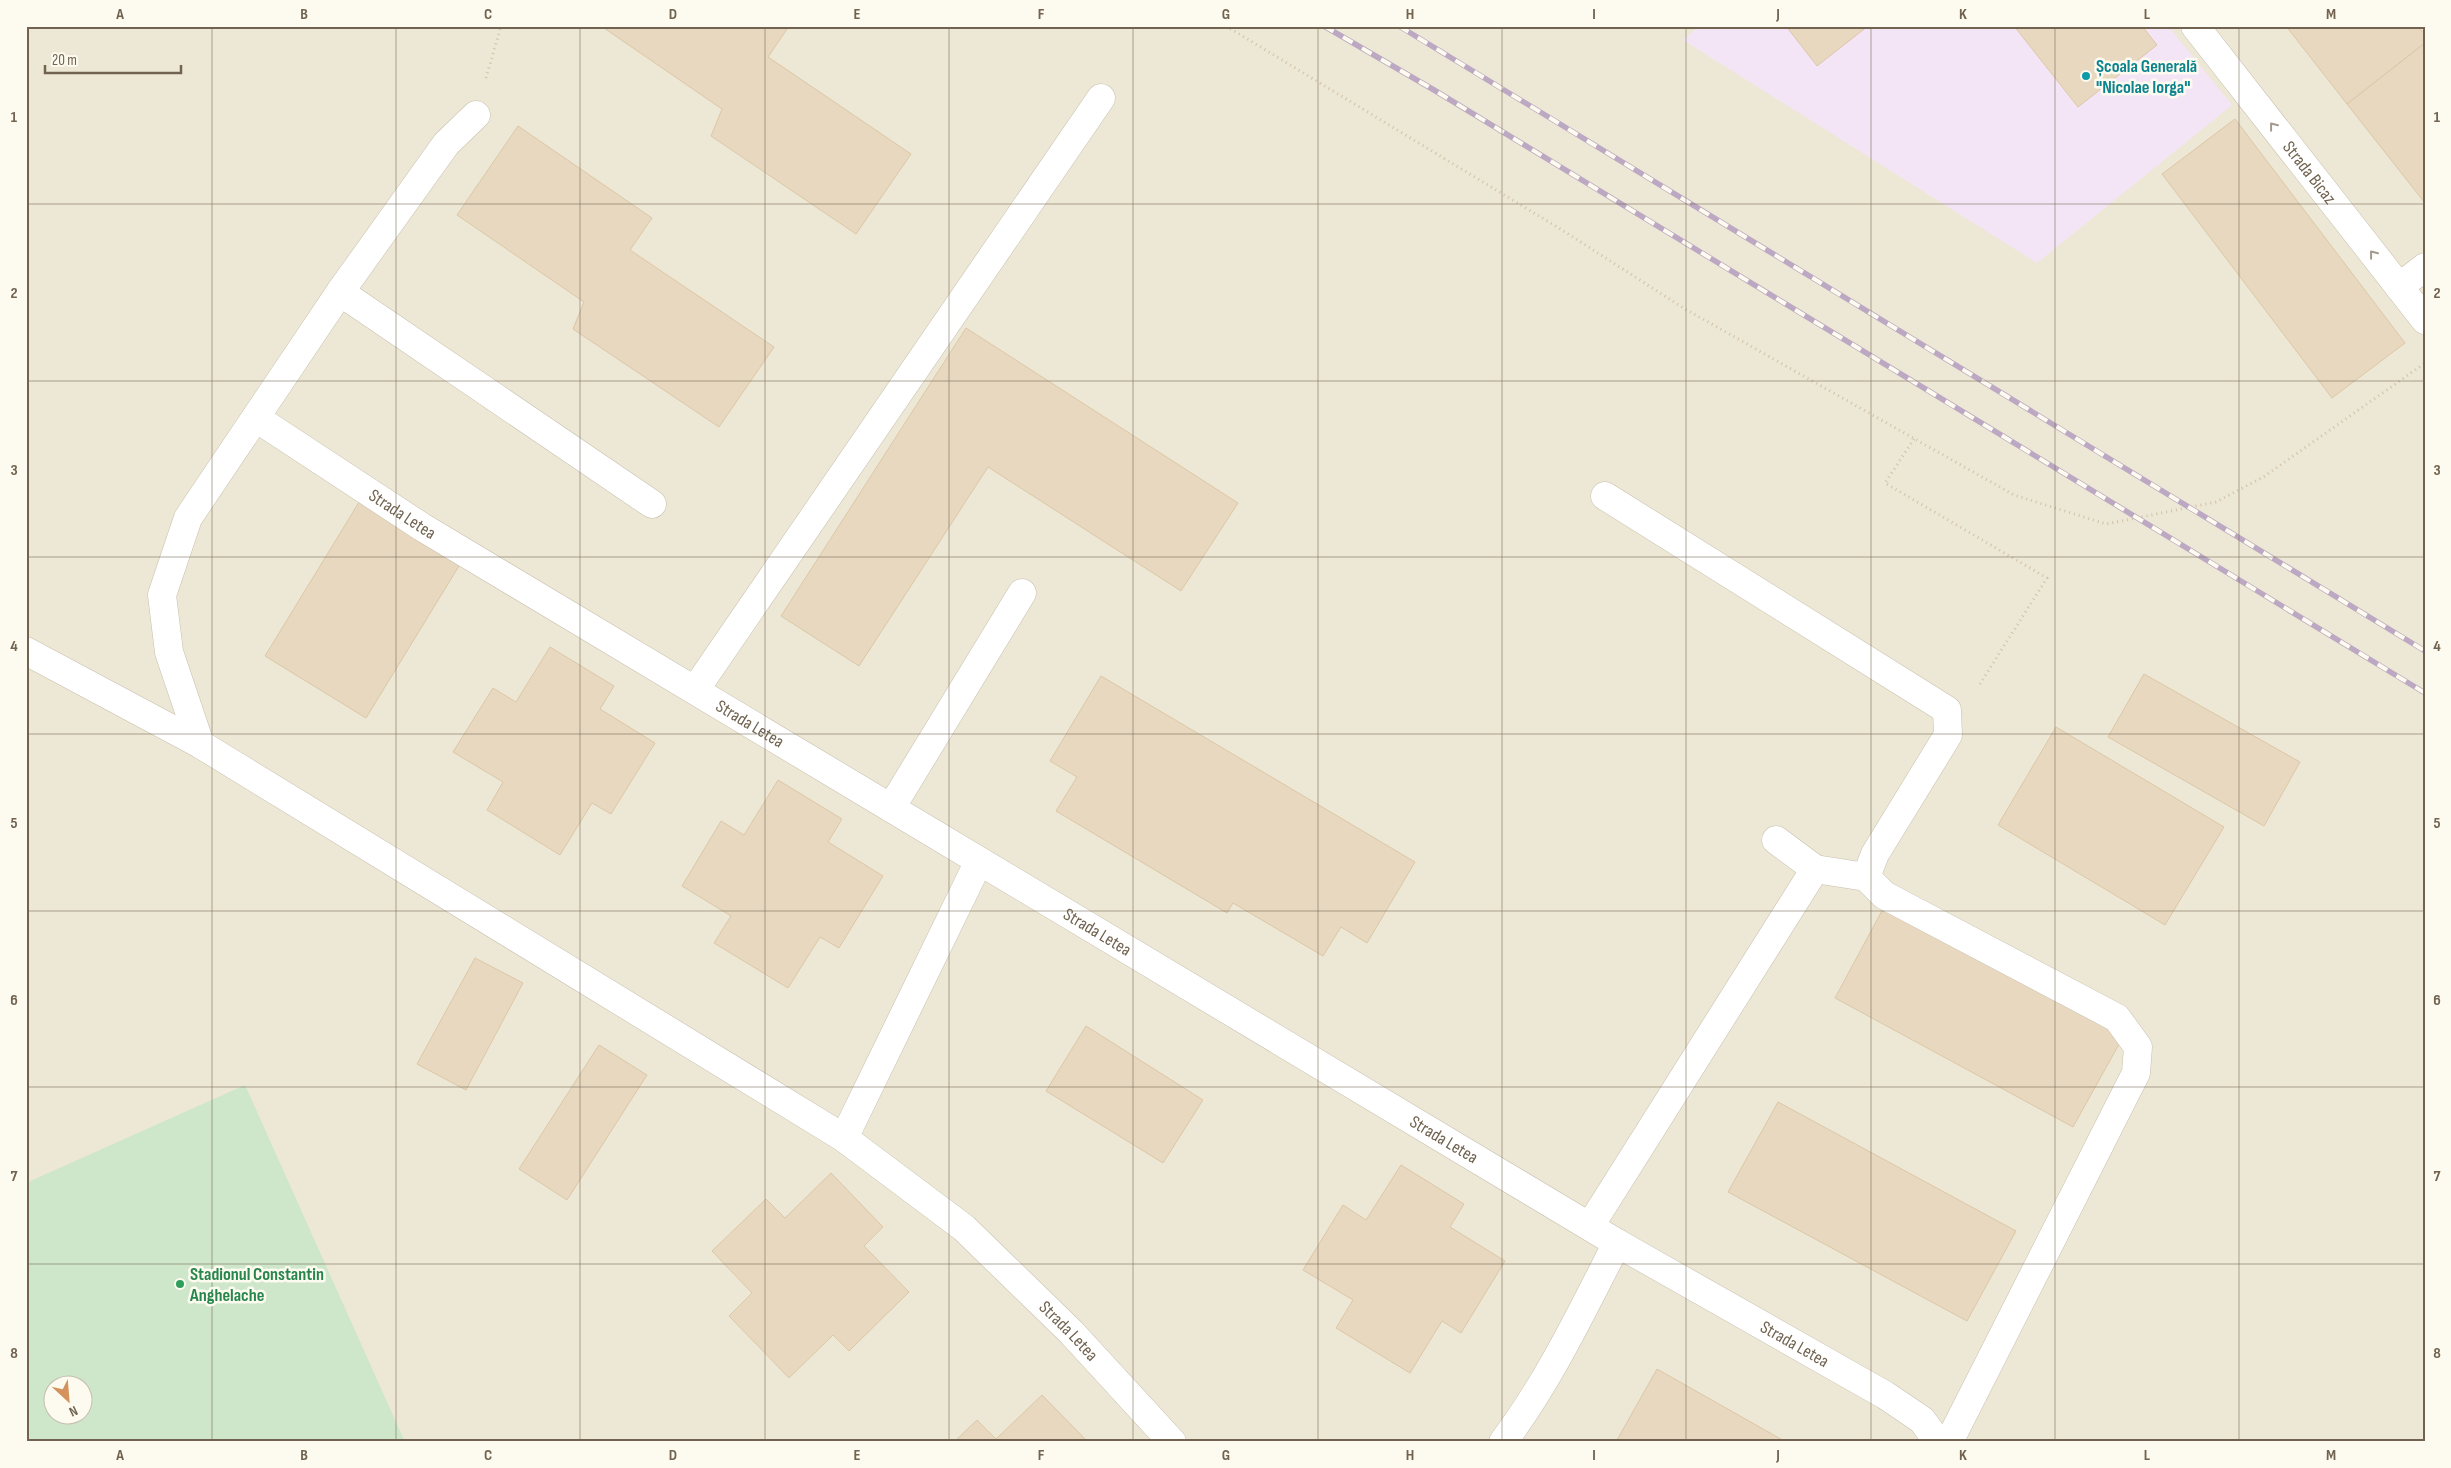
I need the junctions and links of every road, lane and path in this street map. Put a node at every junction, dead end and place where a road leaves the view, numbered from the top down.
1 (501, 26) edge
2 (1226, 26) edge
3 (2195, 26) edge
4 (1101, 98) dead end
5 (476, 115) joint
6 (2425, 267) edge
7 (2399, 287) junction
8 (340, 292) junction
9 (2425, 320) edge
10 (2425, 363) edge
11 (256, 418) junction
12 (1914, 439) junction
13 (1605, 496) dead end
14 (652, 504) dead end
15 (1022, 593) dead end
16 (26, 651) edge
17 (695, 690) junction
18 (1948, 735) junction
19 (200, 744) junction
20 (891, 808) junction
21 (1776, 840) dead end
22 (979, 861) junction
23 (1816, 869) junction
24 (1866, 877) junction
25 (844, 1138) junction
26 (1590, 1226) junction
27 (1617, 1243) junction
28 (1172, 1442) edge
29 (1503, 1442) edge
30 (1938, 1442) edge
31 (1949, 1442) edge

1 - 5 path
2 - 12 path
7 -> 3 street, Strada Bicaz
4 - 17 street
5 - 8 street
6 - 7 street
7 - 9 street, Strada Bicaz
8 - 11 street
8 - 14 street
10 - 12 path
11 - 17 street, Strada Letea
11 - 19 street
12 - 18 path
13 - 18 street
15 - 20 street
16 - 19 street, Strada Letea
17 - 20 street, Strada Letea
18 - 24 street
19 - 25 street, Strada Letea
20 - 22 street, Strada Letea
21 - 23 street
22 - 25 street
22 - 26 street, Strada Letea
23 - 24 street
23 - 26 street
24 - 31 street
25 - 28 street, Strada Letea
26 - 27 street, Strada Letea
27 - 29 street
27 - 30 street, Strada Letea

